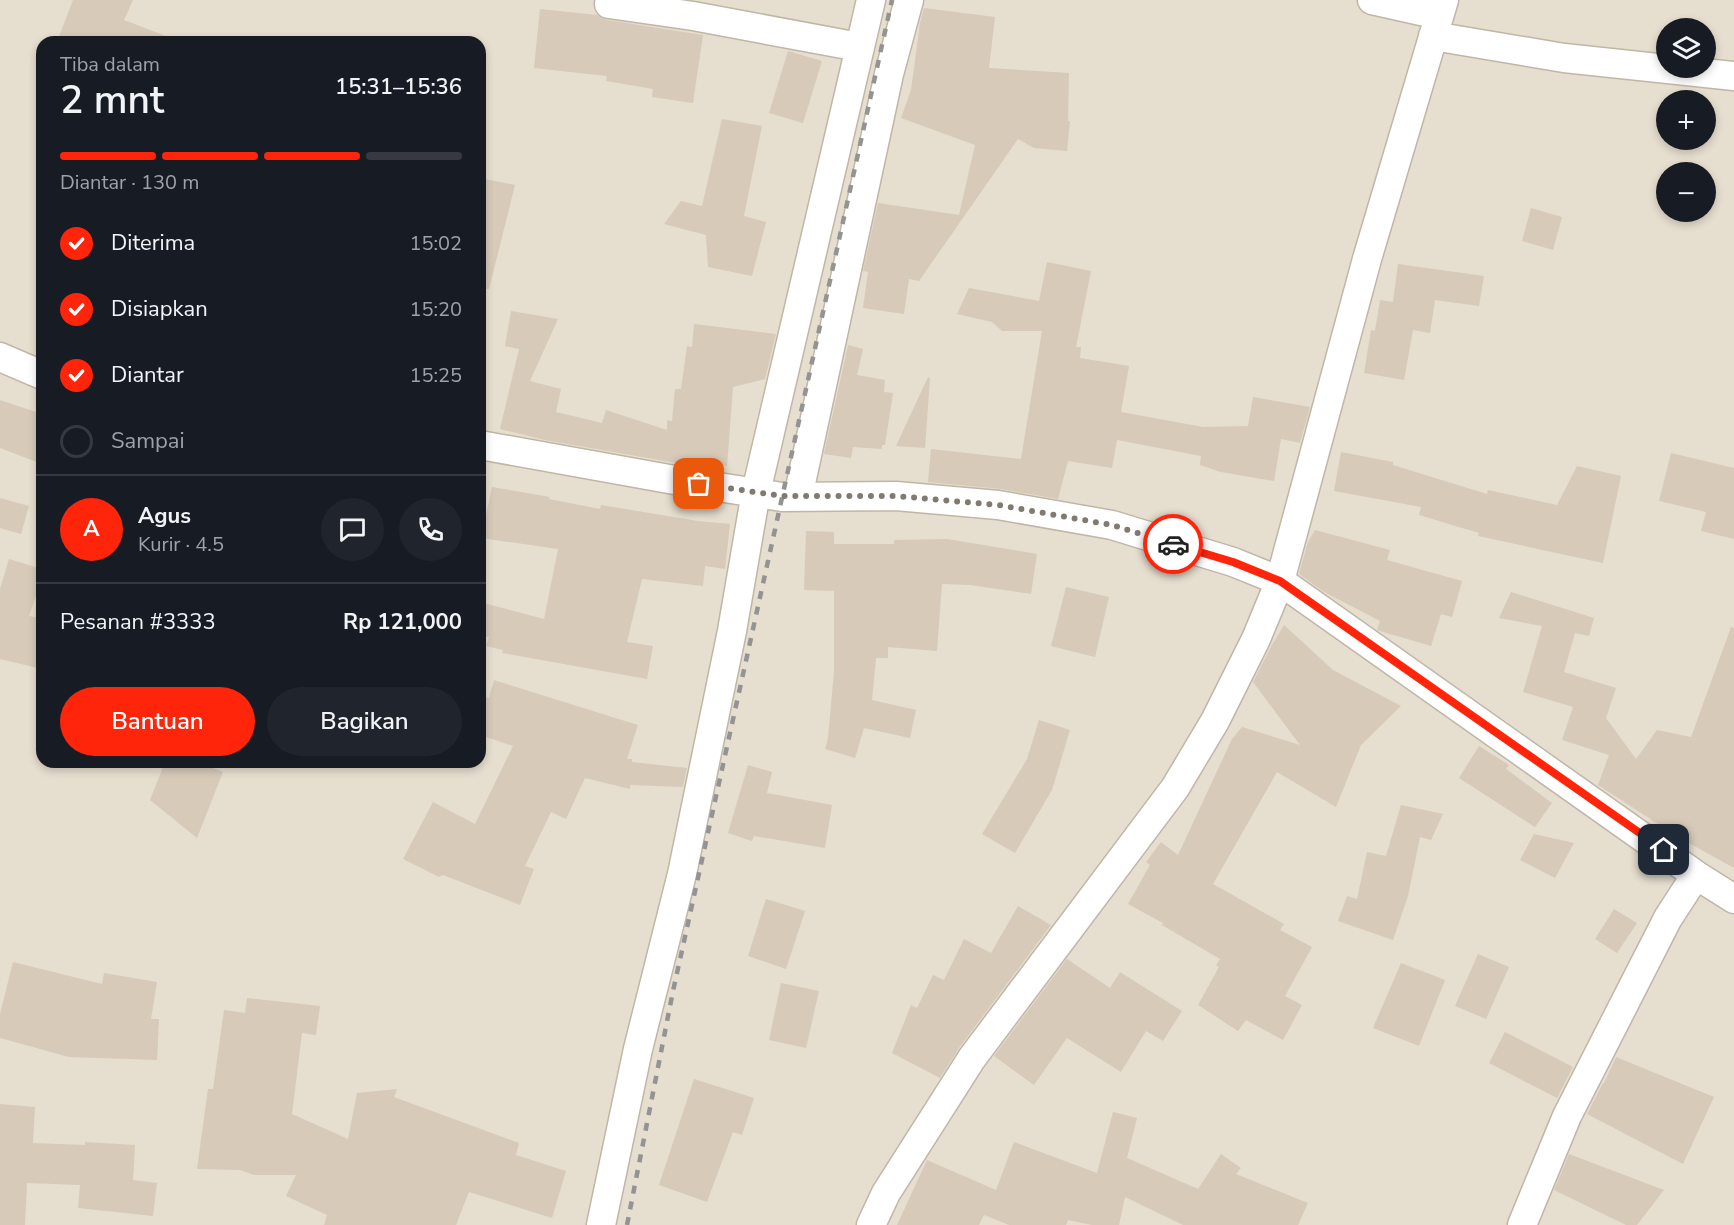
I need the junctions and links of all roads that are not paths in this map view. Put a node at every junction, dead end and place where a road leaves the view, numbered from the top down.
1 (871, 0) edge
2 (909, 0) edge
3 (1372, 0) edge
4 (609, 4) dead end
5 (1439, 17) edge
6 (859, 47) junction
7 (1734, 76) edge
8 (0, 357) edge
9 (36, 372) edge
10 (486, 446) edge
11 (756, 492) junction
12 (798, 496) junction
13 (1280, 581) junction
14 (1696, 875) junction
15 (1734, 899) edge
16 (601, 1225) edge
17 (871, 1225) edge
18 (1522, 1225) edge

1 - 6 street
2 - 12 street
3 - 5 street
4 - 6 street
5 - 7 street
5 - 13 street
6 - 11 street
8 - 9 street
10 - 11 street
11 - 12 street
11 - 16 street
12 - 13 street
13 - 14 street
13 - 17 street
14 - 15 street
14 - 18 street

